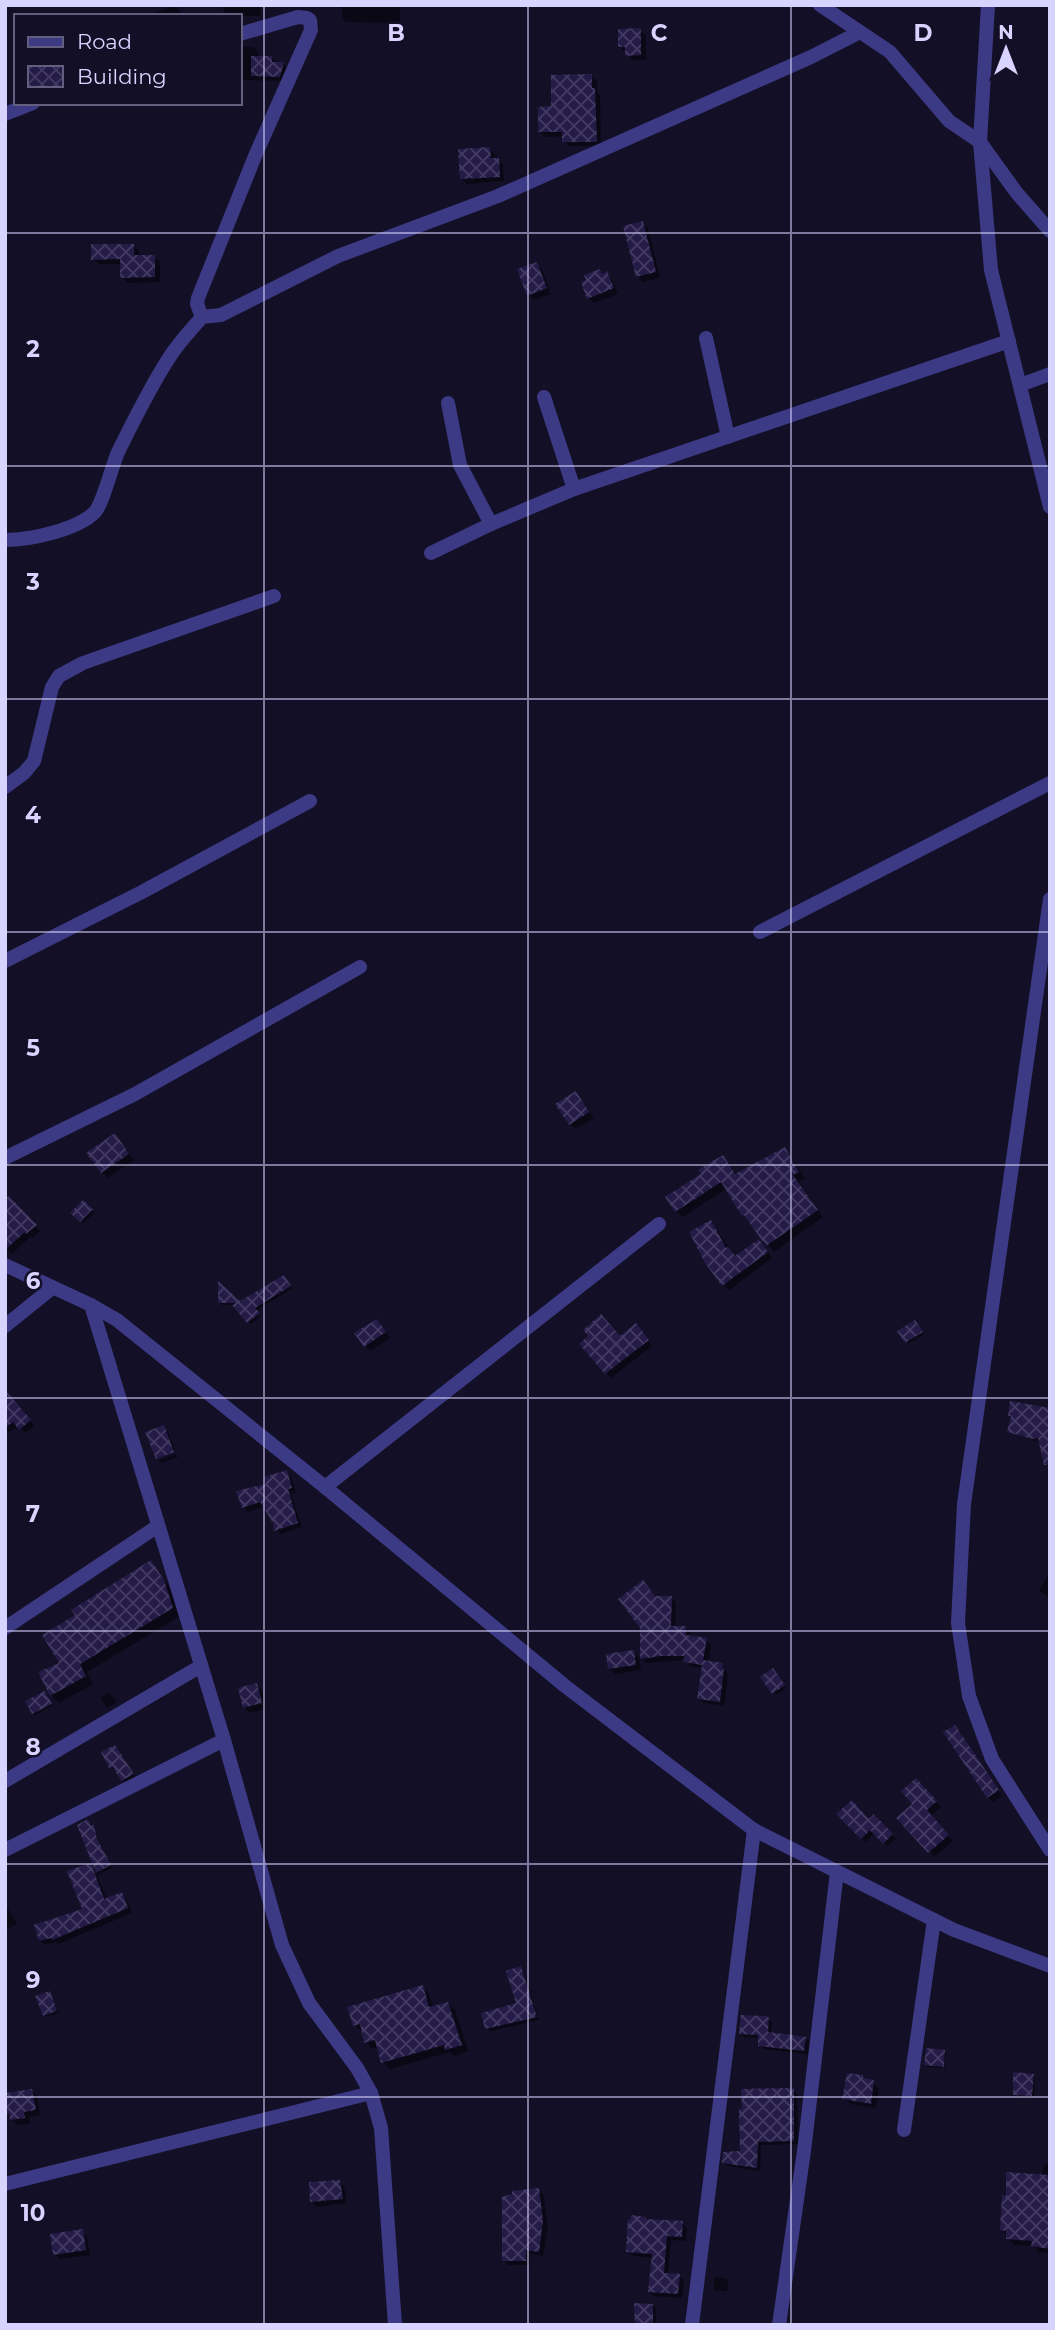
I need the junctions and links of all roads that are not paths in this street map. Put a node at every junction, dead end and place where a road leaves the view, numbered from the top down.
1 (821, 5) edge
2 (988, 5) edge
3 (860, 32) junction
4 (242, 33) edge
5 (28, 105) edge
6 (5, 114) edge
7 (980, 142) junction
8 (1050, 230) edge
9 (202, 317) junction
10 (706, 338) dead end
11 (1009, 341) junction
12 (1050, 374) edge
13 (1020, 385) junction
14 (544, 397) dead end
15 (448, 402) dead end
16 (729, 437) junction
17 (574, 489) junction
18 (1050, 507) edge
19 (491, 524) junction
20 (5, 540) edge
21 (431, 553) dead end
22 (274, 596) dead end
23 (1050, 783) edge
24 (5, 787) edge
25 (310, 801) dead end
26 (1050, 899) edge
27 (760, 932) dead end
28 (5, 961) edge
29 (360, 967) dead end
30 (5, 1158) edge
31 (659, 1224) dead end
32 (5, 1265) edge
33 (52, 1288) junction
34 (91, 1305) junction
35 (5, 1326) edge
36 (325, 1487) junction
37 (158, 1526) junction
38 (5, 1628) edge
39 (201, 1666) junction
40 (224, 1740) junction
41 (5, 1781) edge
42 (754, 1830) junction
43 (5, 1850) edge
44 (1050, 1850) edge
45 (837, 1872) junction
46 (934, 1920) junction
47 (1050, 1966) edge
48 (371, 2093) junction
49 (904, 2130) dead end
50 (5, 2184) edge
51 (395, 2325) edge
52 (692, 2325) edge
53 (779, 2325) edge

1 - 3 street
2 - 7 street
3 - 7 street
3 - 9 street
4 - 9 street
5 - 6 street
7 - 8 street
7 - 11 street
9 - 20 street
10 - 16 street
11 - 13 street
11 - 16 street
12 - 13 street
13 - 18 street
14 - 17 street
15 - 19 street
16 - 17 street
17 - 19 street
19 - 21 street
22 - 24 street
23 - 27 street
25 - 28 street
26 - 44 street
29 - 30 street
31 - 36 street
32 - 33 street
33 - 34 street
33 - 35 street
34 - 36 street
34 - 37 street
36 - 42 street
37 - 38 street
37 - 39 street
39 - 40 street
39 - 41 street
40 - 43 street
40 - 48 street
42 - 45 street
42 - 52 street
45 - 46 street
45 - 53 street
46 - 47 street
46 - 49 street
48 - 50 street
48 - 51 street

